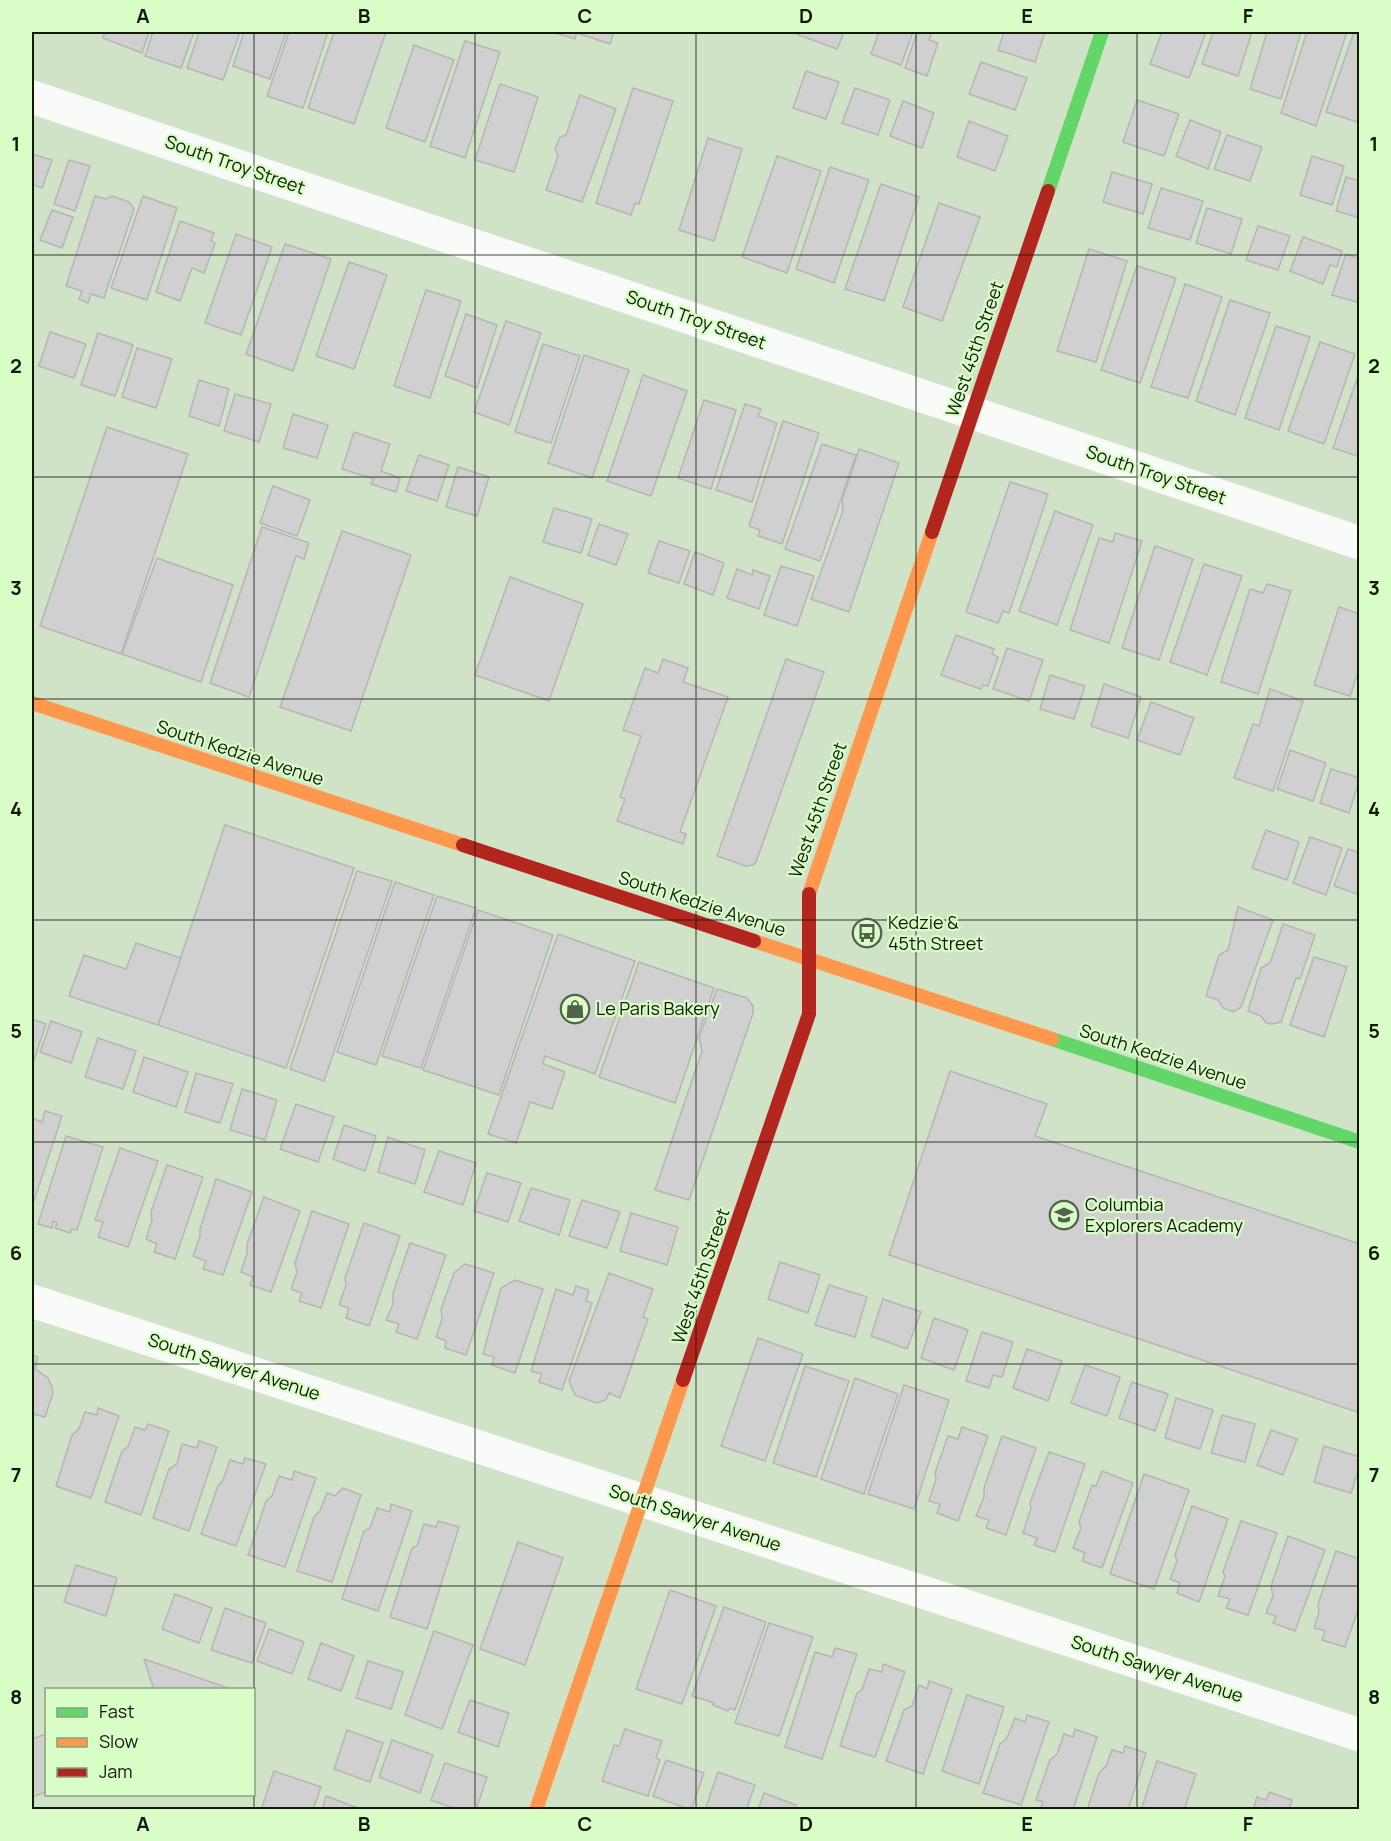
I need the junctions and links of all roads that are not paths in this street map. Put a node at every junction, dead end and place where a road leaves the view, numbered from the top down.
1 (1102, 32) edge
2 (32, 97) edge
3 (972, 413) junction
4 (1359, 543) edge
5 (32, 703) edge
6 (809, 958) junction
7 (1359, 1142) edge
8 (32, 1301) edge
9 (641, 1501) junction
10 (1359, 1735) edge
11 (536, 1809) edge

1 - 3 street, West 45th Street
2 - 3 street, South Troy Street
3 - 4 street, South Troy Street
3 - 6 street, West 45th Street
5 - 6 street, South Kedzie Avenue
6 - 7 street, South Kedzie Avenue
6 - 9 street, West 45th Street
8 - 9 street, South Sawyer Avenue
9 - 10 street, South Sawyer Avenue
9 - 11 street, West 45th Street

